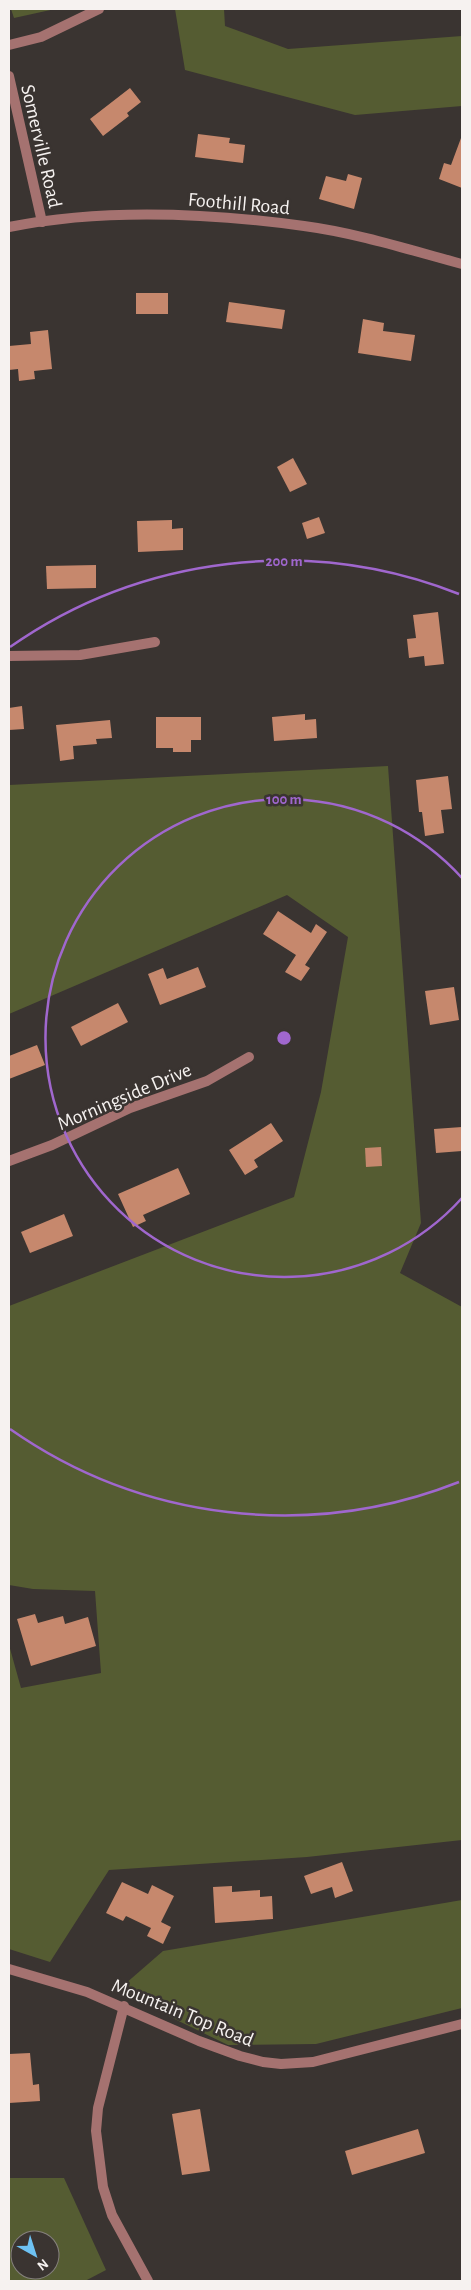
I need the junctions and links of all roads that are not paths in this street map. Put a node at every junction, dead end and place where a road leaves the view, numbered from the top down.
1 (99, 9) edge
2 (9, 45) edge
3 (9, 76) edge
4 (42, 222) junction
5 (9, 228) edge
6 (462, 264) edge
7 (155, 642) dead end
8 (9, 656) edge
9 (249, 1057) dead end
10 (9, 1161) edge
11 (9, 1969) edge
12 (124, 2006) junction
13 (462, 2024) edge
14 (148, 2281) edge

1 - 2 street
3 - 4 street, Somerville Road
4 - 5 street, Foothill Road
4 - 6 street, Foothill Road
7 - 8 street
9 - 10 street, Morningside Drive
11 - 12 street, Mountain Top Road
12 - 13 street, Mountain Top Road
12 - 14 street

